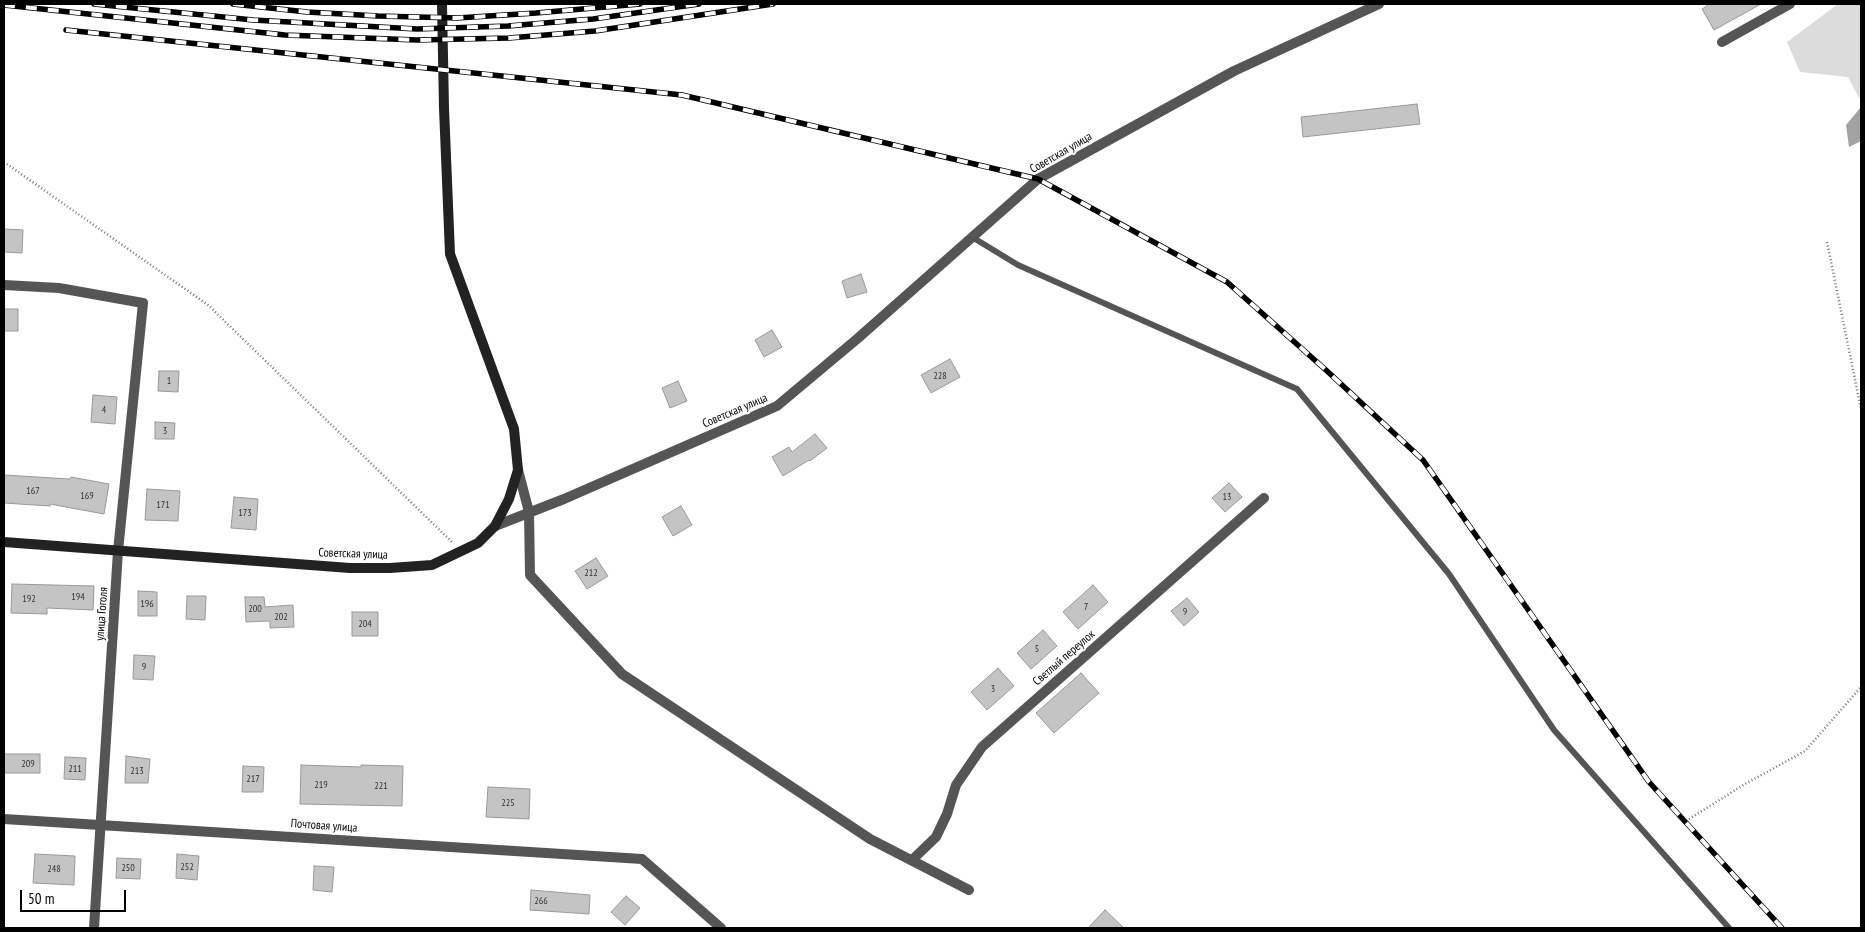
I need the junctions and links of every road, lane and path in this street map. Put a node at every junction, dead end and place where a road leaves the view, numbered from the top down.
1 (442, 4) edge
2 (1379, 4) edge
3 (1790, 4) edge
4 (1722, 42) dead end
5 (4, 162) edge
6 (972, 237) junction
7 (1827, 242) dead end
8 (4, 285) edge
9 (1861, 409) edge
10 (518, 470) junction
11 (1264, 498) dead end
12 (529, 512) junction
13 (495, 526) junction
14 (4, 542) edge
15 (118, 551) junction
16 (461, 551) junction
17 (1861, 687) edge
18 (4, 819) edge
19 (1689, 819) dead end
20 (100, 825) junction
21 (912, 860) junction
22 (969, 890) dead end
23 (94, 928) edge
24 (722, 928) edge
25 (1729, 928) edge

1 - 10 street
2 - 6 street, Советская улица
3 - 4 street
5 - 16 path
6 - 12 street, Советская улица
6 - 25 lane
7 - 9 path
8 - 15 street, улица Гоголя
10 - 12 street
10 - 13 street
11 - 21 street, Светлый переулок
12 - 13 street, Советская улица
12 - 21 street
13 - 16 street, Советская улица
14 - 15 street, Советская улица
15 - 16 street, Советская улица
15 - 20 street, улица Гоголя
17 - 19 path
18 - 20 street, Почтовая улица
20 - 23 street, улица Гоголя
20 - 24 street, Почтовая улица
21 - 22 street

